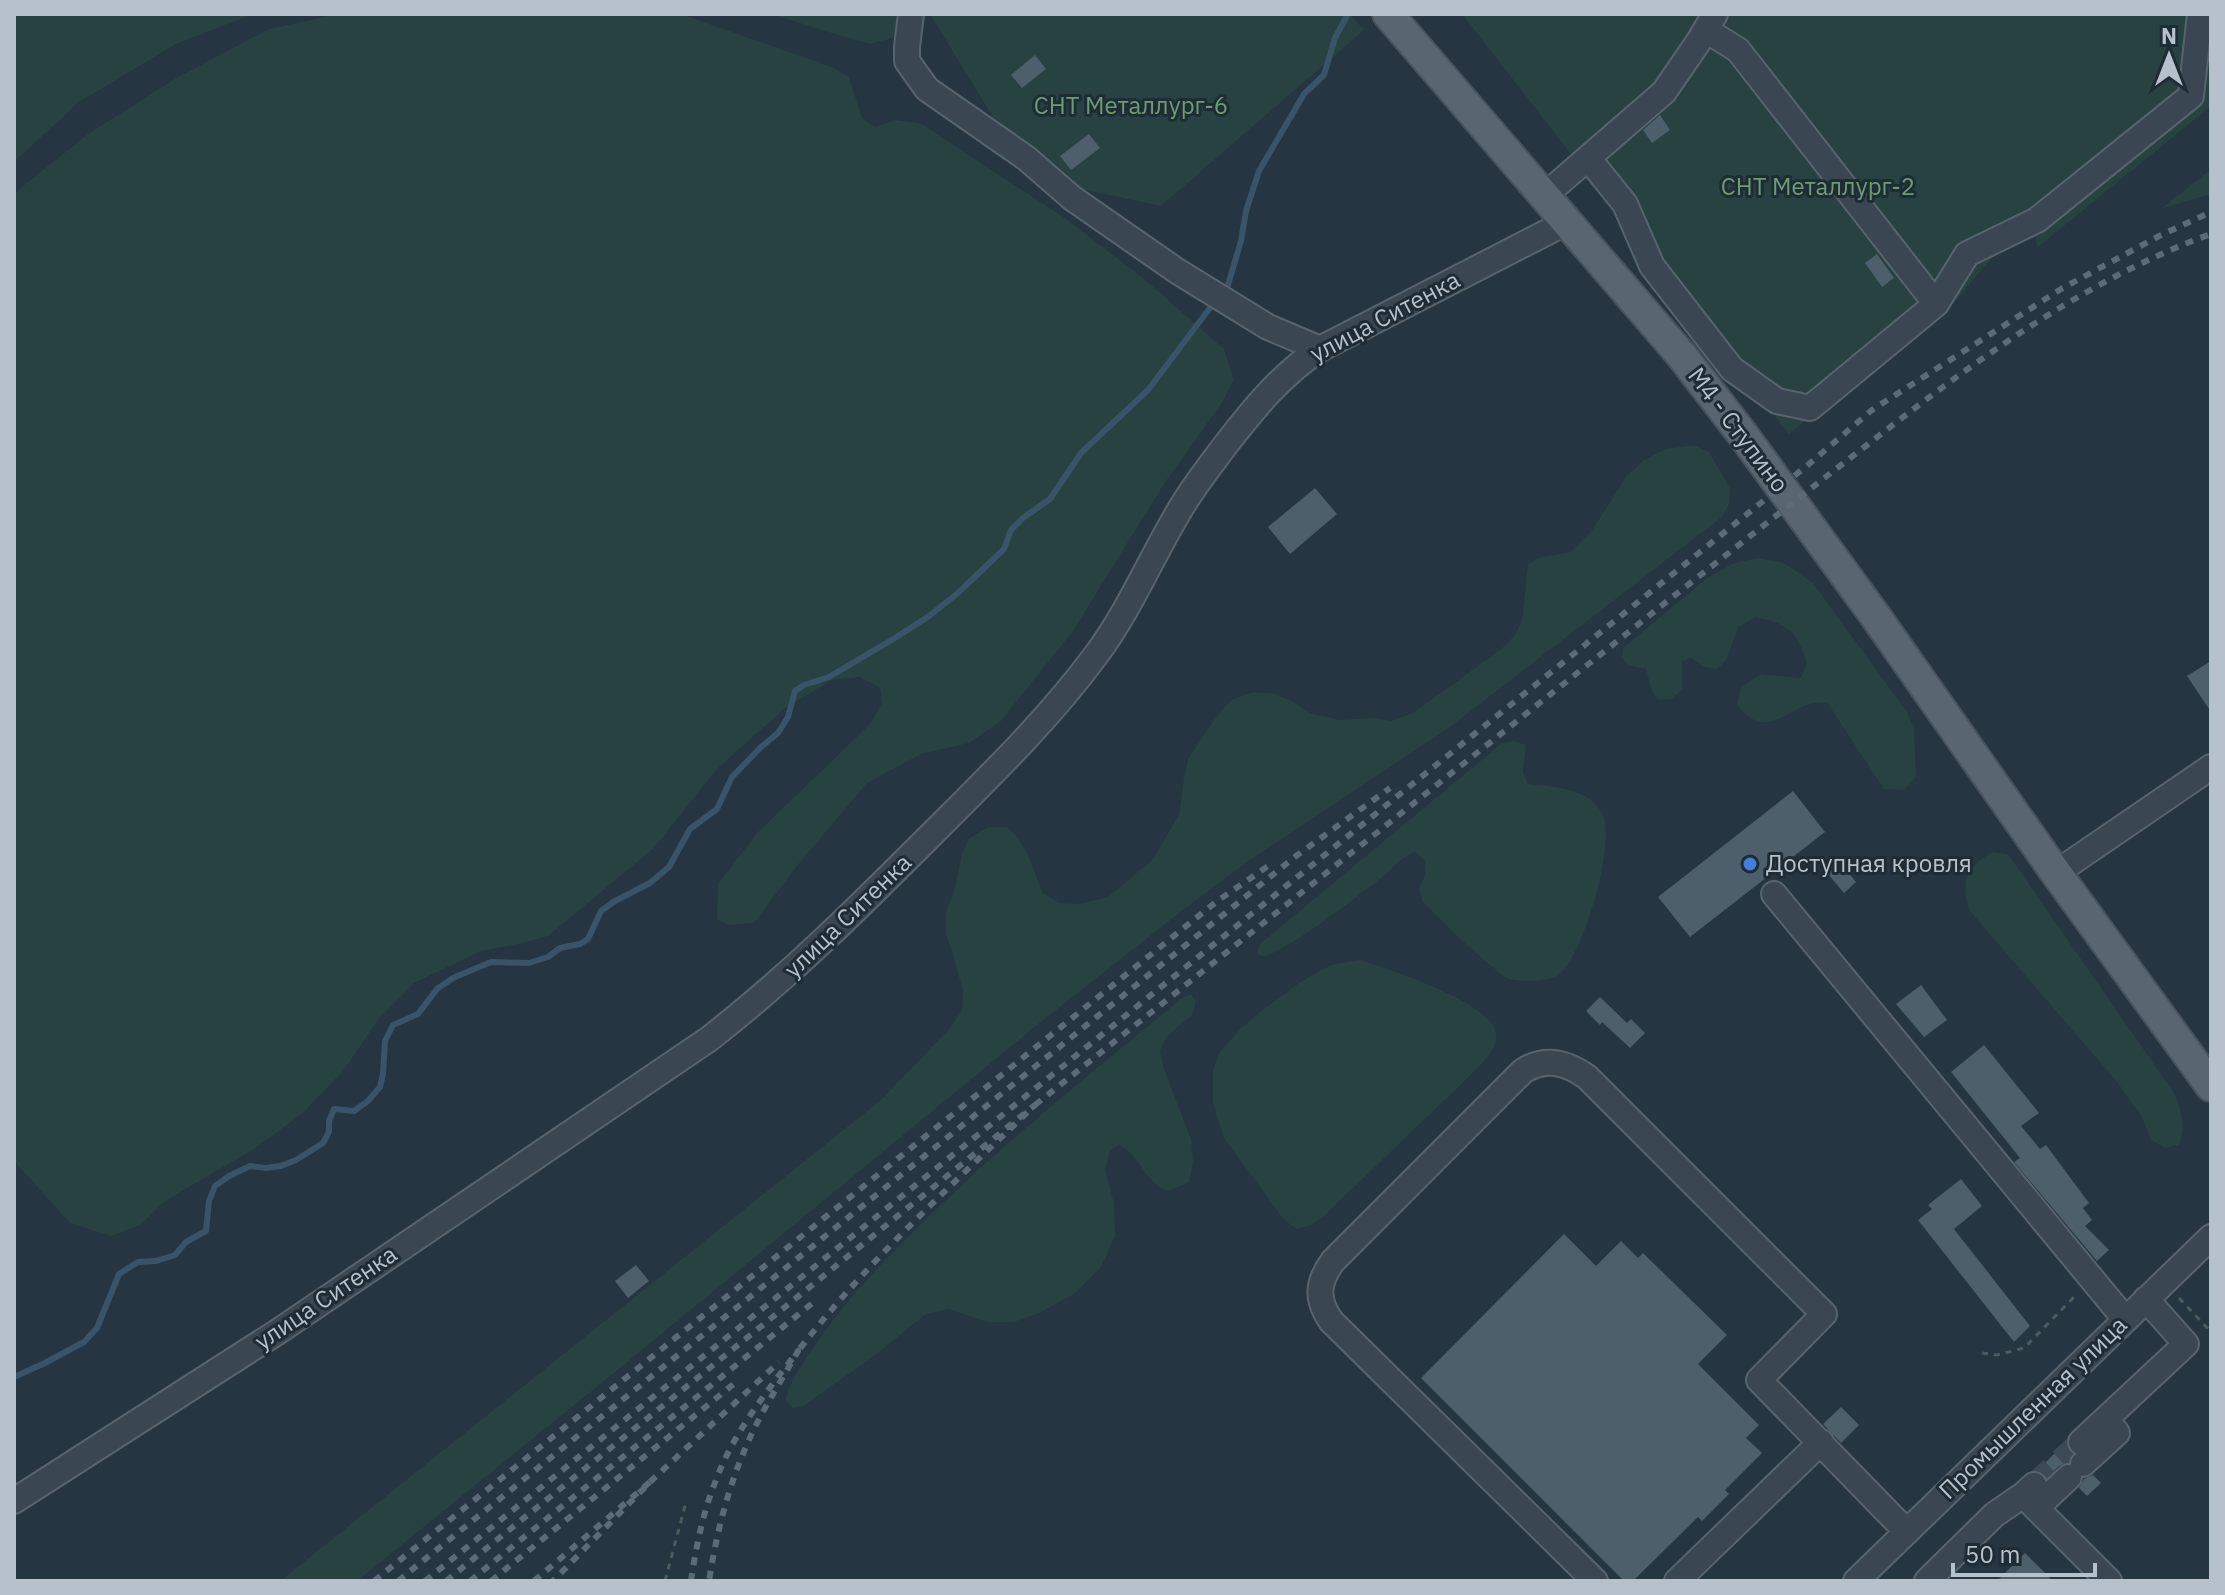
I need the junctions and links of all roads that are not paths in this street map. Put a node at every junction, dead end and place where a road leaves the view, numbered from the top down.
1 (911, 14) edge
2 (1388, 14) edge
3 (2200, 14) edge
4 (1710, 22) edge
5 (1588, 158) junction
6 (1544, 196) junction
7 (1567, 222) junction
8 (1936, 304) junction
9 (1320, 349) junction
10 (2211, 767) edge
11 (2056, 873) junction
12 (1774, 894) dead end
13 (2211, 1086) edge
14 (2211, 1237) edge
15 (2146, 1299) junction
16 (2125, 1319) junction
17 (1821, 1442) junction
18 (2031, 1496) junction
19 (14, 1501) edge
20 (1907, 1532) junction
21 (1595, 1581) edge
22 (1677, 1581) edge
23 (1856, 1581) edge
24 (1927, 1581) edge
25 (2109, 1581) edge

1 - 9 street
2 - 6 main road, М4 - Ступино
3 - 8 street
4 - 5 street
4 - 8 street
5 - 6 street
5 - 8 street
6 - 7 main road, М4 - Ступино
7 - 9 street, улица Ситенка
7 - 11 main road, М4 - Ступино
9 - 19 street, улица Ситенка
10 - 11 street
11 - 13 main road, М4 - Ступино
12 - 16 street
14 - 15 street, Промышленная улица
15 - 16 street, Промышленная улица
15 - 18 street
16 - 20 street, Промышленная улица
17 - 20 street
17 - 21 street
17 - 22 street
18 - 24 street
18 - 25 street
20 - 23 street, Промышленная улица

